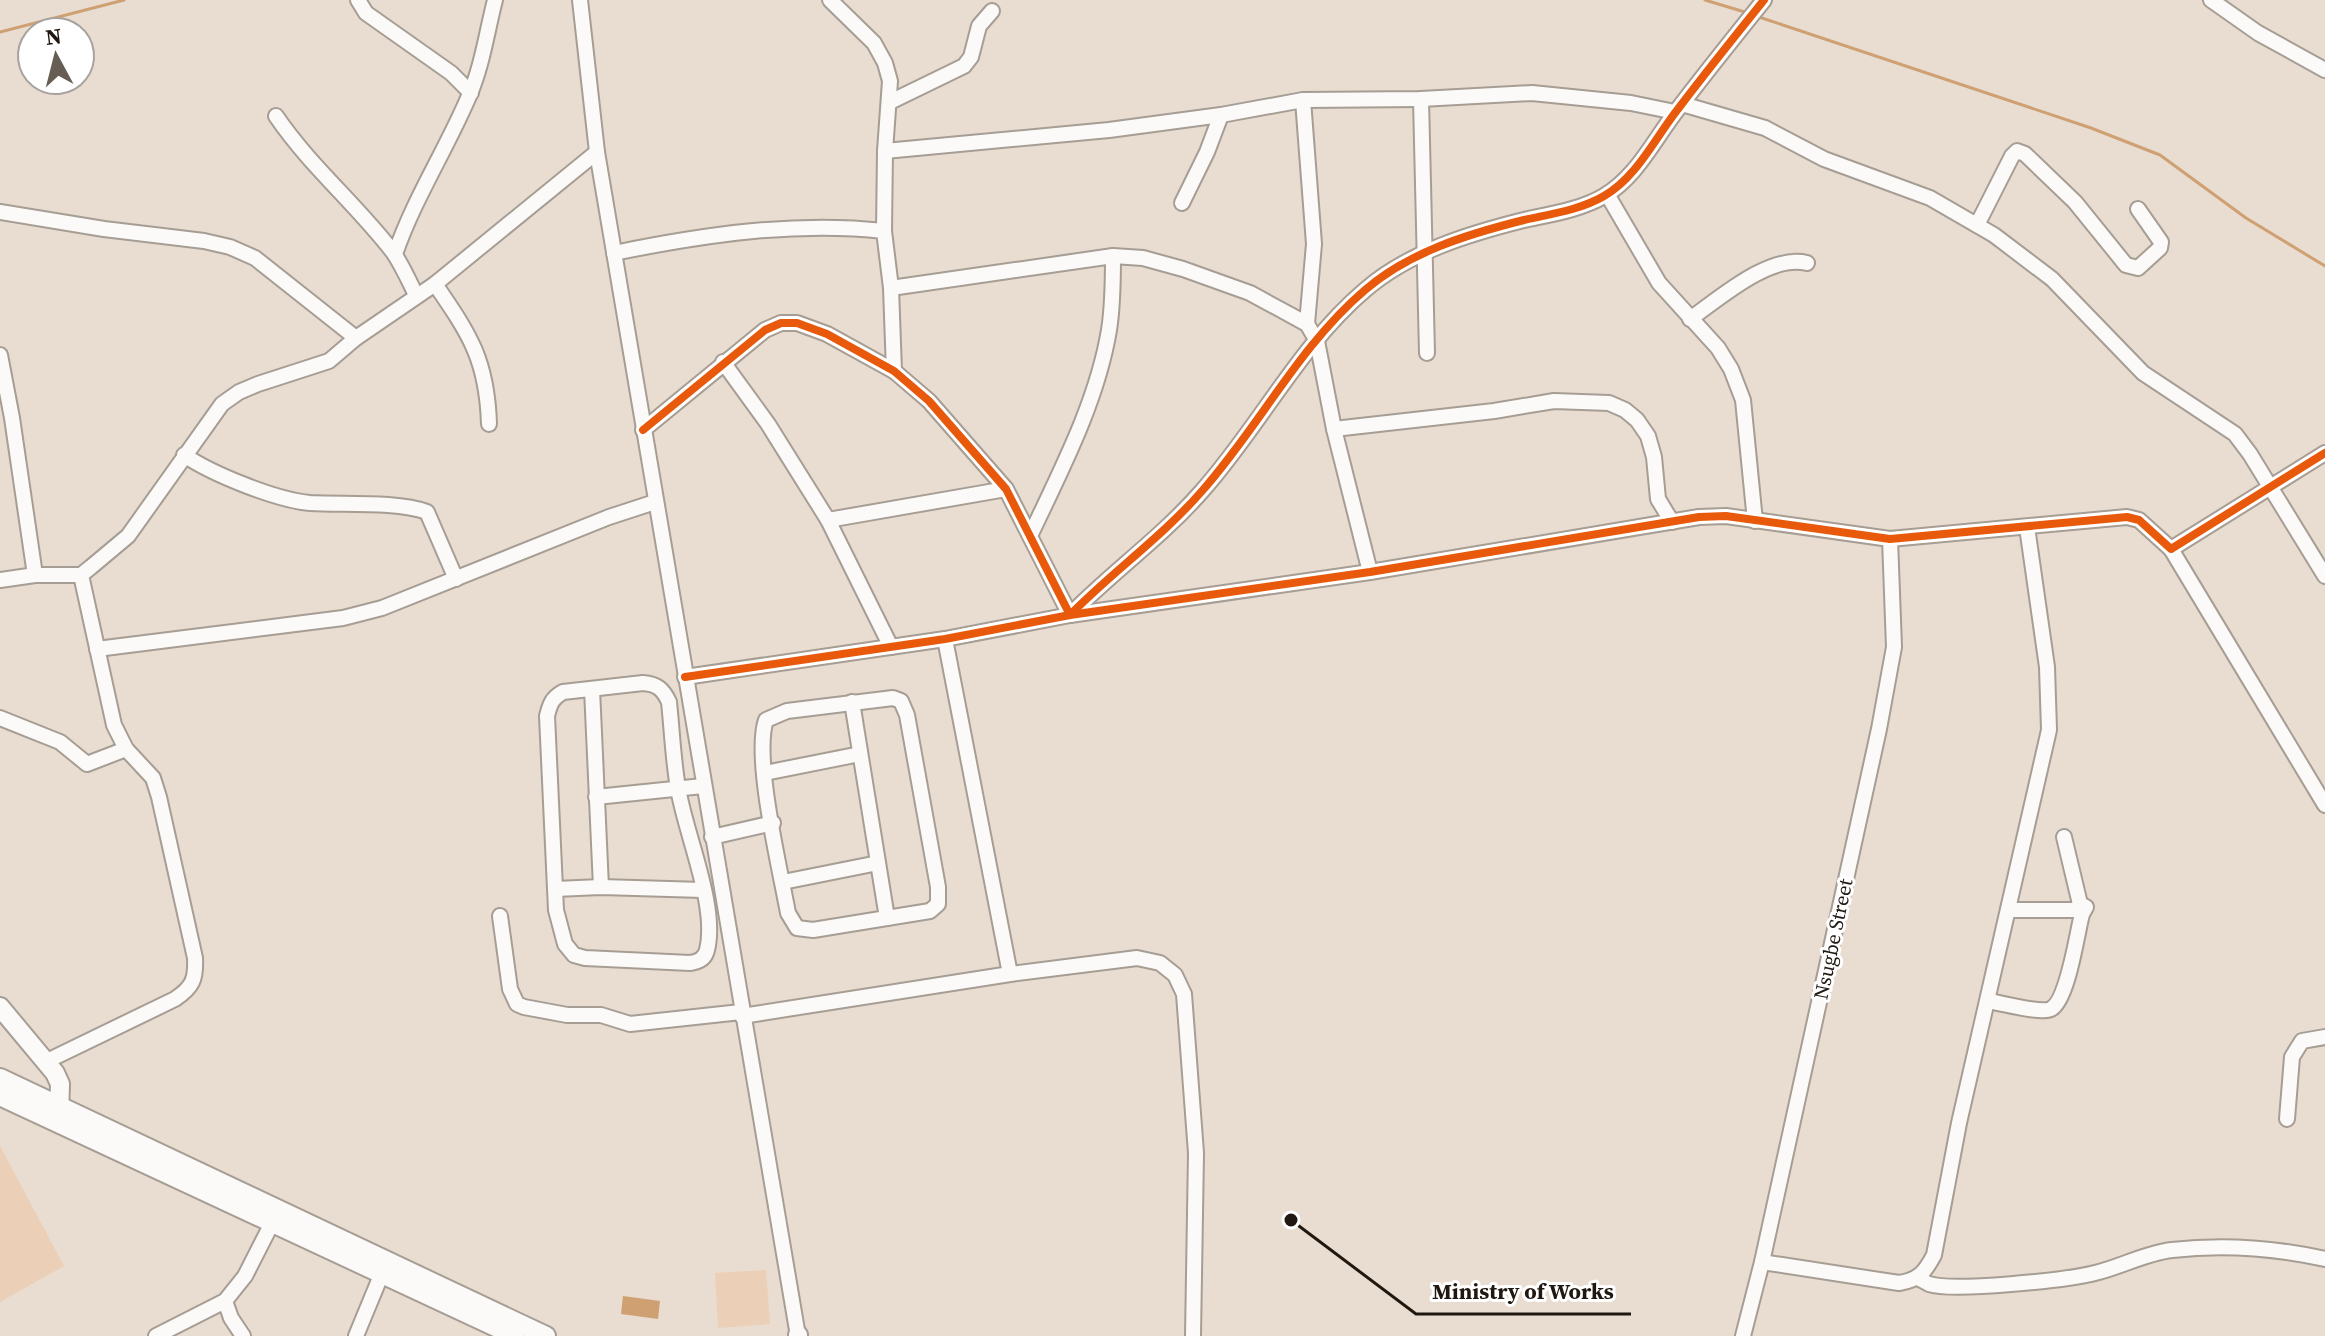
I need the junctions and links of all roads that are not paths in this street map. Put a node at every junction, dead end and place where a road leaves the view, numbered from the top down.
1 (358, 0) edge
2 (495, 0) edge
3 (580, 0) edge
4 (830, 0) edge
5 (2211, 0) edge
6 (1762, 3) edge
7 (992, 11) dead end
8 (2325, 70) edge
9 (471, 93) junction
10 (1421, 99) junction
11 (1303, 100) junction
12 (890, 102) junction
13 (1678, 108) junction
14 (1221, 115) junction
15 (276, 116) dead end
16 (885, 151) junction
17 (597, 152) junction
18 (1607, 194) junction
19 (1182, 203) dead end
20 (2138, 209) dead end
21 (0, 212) edge
22 (1977, 225) junction
23 (884, 231) junction
24 (614, 253) junction
25 (1424, 253) junction
26 (395, 254) junction
27 (1113, 256) junction
28 (1807, 263) dead end
29 (435, 284) junction
30 (891, 288) junction
31 (416, 295) junction
32 (1690, 319) junction
33 (1307, 324) junction
34 (356, 338) junction
35 (1317, 341) junction
36 (1427, 353) dead end
37 (0, 355) edge
38 (723, 362) junction
39 (894, 371) junction
40 (489, 424) dead end
41 (1334, 429) junction
42 (643, 430) junction
43 (2325, 453) edge
44 (184, 455) junction
45 (1006, 489) junction
46 (2271, 489) junction
47 (655, 502) junction
48 (828, 520) junction
49 (1755, 521) junction
50 (1672, 522) junction
51 (2027, 527) junction
52 (1030, 536) junction
53 (1890, 539) junction
54 (2171, 549) junction
55 (1370, 572) junction
56 (35, 575) junction
57 (81, 575) junction
58 (2325, 576) edge
59 (456, 579) junction
60 (0, 580) edge
61 (1070, 615) junction
62 (945, 639) junction
63 (891, 647) junction
64 (97, 649) junction
65 (685, 677) junction
66 (592, 689) junction
67 (852, 702) junction
68 (0, 718) edge
69 (126, 749) junction
70 (860, 754) junction
71 (765, 773) junction
72 (703, 786) junction
73 (678, 789) junction
74 (596, 797) junction
75 (2325, 805) edge
76 (773, 823) junction
77 (712, 837) junction
78 (2064, 837) dead end
79 (878, 863) junction
80 (783, 882) junction
81 (601, 887) junction
82 (555, 889) junction
83 (703, 890) junction
84 (2079, 909) junction
85 (2008, 910) junction
86 (500, 916) dead end
87 (887, 918) junction
88 (1010, 974) junction
89 (1988, 1001) junction
90 (0, 1007) edge
91 (741, 1014) junction
92 (2325, 1037) edge
93 (47, 1061) junction
94 (0, 1078) edge
95 (0, 1096) edge
96 (59, 1115) junction
97 (2287, 1119) dead end
98 (271, 1225) junction
99 (2325, 1259) edge
100 (1762, 1262) junction
101 (382, 1273) junction
102 (1918, 1278) junction
103 (225, 1301) junction
104 (156, 1336) edge
105 (243, 1336) edge
106 (356, 1336) edge
107 (515, 1336) edge
108 (546, 1336) edge
109 (798, 1336) edge
110 (1193, 1336) edge
111 (1743, 1336) edge

1 - 9 street
2 - 9 street
3 - 17 street
4 - 12 street
5 - 8 street
6 - 13 street
7 - 12 street
9 - 26 street
10 - 11 street
10 - 13 street
10 - 25 street
11 - 14 street
11 - 33 street
12 - 16 street
13 - 18 street
13 - 22 street
14 - 16 street
14 - 19 street
15 - 26 street
16 - 23 street
17 - 24 street
17 - 29 street
18 - 25 street
18 - 32 street
20 - 22 street
21 - 34 street
22 - 46 street
23 - 24 street
23 - 30 street
24 - 42 street
25 - 35 street
25 - 36 street
26 - 31 street
27 - 30 street
27 - 33 street
27 - 52 street
28 - 32 street
29 - 31 street
29 - 40 street
30 - 39 street
31 - 34 street
32 - 49 street
33 - 35 street
34 - 44 street
35 - 41 street
35 - 61 street
37 - 56 street
38 - 39 street
38 - 42 street
38 - 48 street
39 - 45 street
41 - 50 street
41 - 55 street
42 - 47 street
43 - 46 street
44 - 57 street
44 - 59 street
45 - 48 street
45 - 52 street
46 - 54 street
46 - 58 street
47 - 59 street
47 - 65 street
48 - 63 street
49 - 50 street
49 - 53 street
50 - 55 street
51 - 53 street
51 - 54 street
51 - 85 street
52 - 61 street
53 - 100 street, Nsugbe Street
54 - 75 street
55 - 61 street
56 - 57 street
56 - 60 street
57 - 64 street
59 - 64 street
61 - 62 street
62 - 63 street
62 - 88 street
63 - 65 street
64 - 69 street
65 - 72 street
66 - 73 street
66 - 74 street
66 - 82 street
67 - 70 street
67 - 71 street
67 - 87 street
68 - 69 street
69 - 93 street
70 - 71 street
70 - 79 street
71 - 76 street
72 - 73 street
72 - 77 street
73 - 74 street
73 - 83 street
74 - 81 street
76 - 77 street
76 - 80 street
77 - 91 street
78 - 84 street
79 - 80 street
79 - 87 street
80 - 87 street
81 - 82 street
81 - 83 street
82 - 83 street
84 - 85 street
84 - 89 street
85 - 89 street
86 - 91 street
88 - 91 street
88 - 110 street
89 - 102 street
90 - 93 main road
91 - 109 street
92 - 97 street
93 - 96 main road
94 - 96 main road
95 - 96 main road
96 - 98 main road
96 - 108 main road
98 - 101 main road
98 - 103 street
99 - 102 street
100 - 102 street
100 - 111 street, Nsugbe Street
101 - 106 street
101 - 107 main road
103 - 104 street
103 - 105 street

